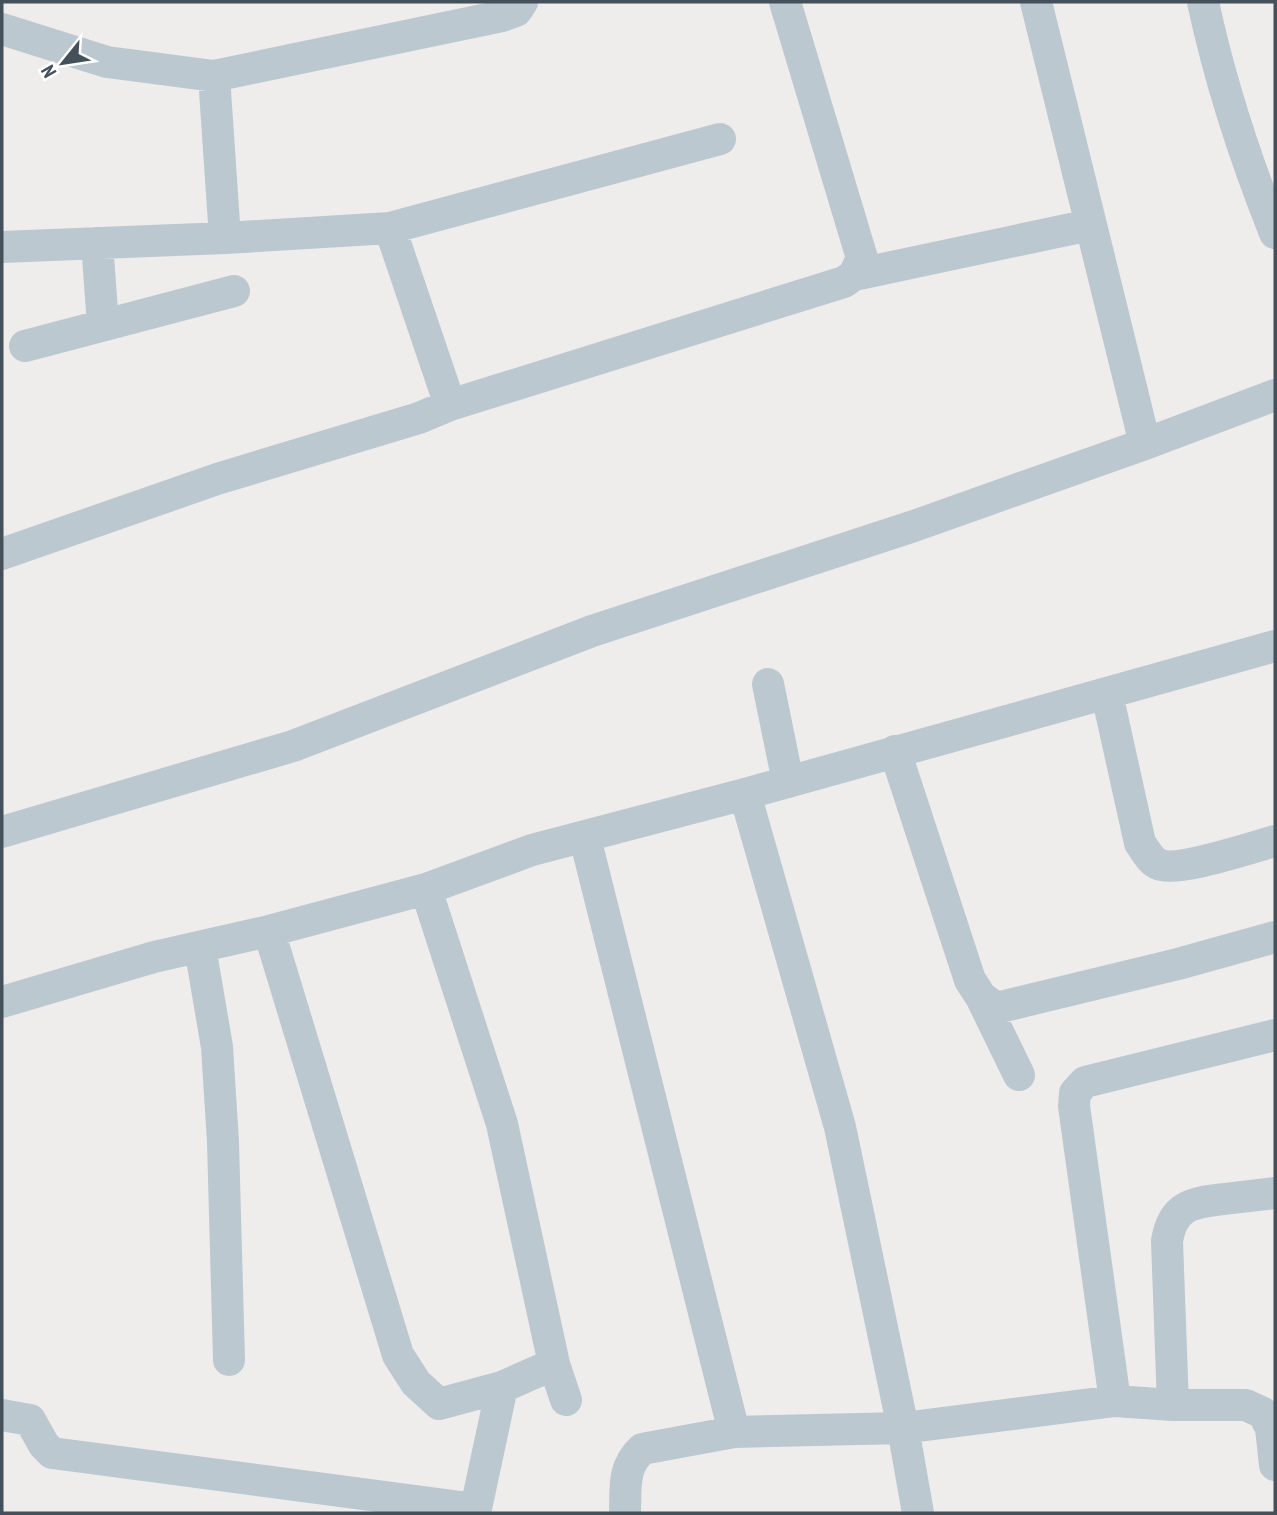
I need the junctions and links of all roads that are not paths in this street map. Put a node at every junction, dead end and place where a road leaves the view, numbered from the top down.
1 (785, 2) edge
2 (1036, 2) edge
3 (1203, 2) edge
4 (531, 3) edge
5 (2, 29) edge
6 (214, 76) junction
7 (720, 139) dead end
8 (1090, 225) junction
9 (390, 228) junction
10 (1275, 233) edge
11 (225, 238) junction
12 (97, 243) junction
13 (2, 247) edge
14 (854, 275) junction
15 (234, 291) dead end
16 (103, 326) junction
17 (25, 346) dead end
18 (1275, 395) edge
19 (450, 405) junction
20 (1145, 444) junction
21 (2, 554) edge
22 (1275, 646) edge
23 (768, 684) dead end
24 (1107, 694) junction
25 (895, 751) junction
26 (788, 782) junction
27 (746, 794) junction
28 (2, 832) edge
29 (585, 838) junction
30 (1275, 841) edge
31 (426, 889) junction
32 (270, 932) junction
33 (1275, 937) edge
34 (200, 947) junction
35 (981, 998) junction
36 (2, 1002) edge
37 (1275, 1035) edge
38 (1019, 1075) dead end
39 (1275, 1193) edge
40 (229, 1360) dead end
41 (554, 1364) junction
42 (502, 1387) junction
43 (566, 1400) dead end
44 (1115, 1401) junction
45 (1269, 1404) edge
46 (1173, 1405) junction
47 (2, 1415) edge
48 (903, 1428) junction
49 (734, 1432) junction
50 (1275, 1465) edge
51 (475, 1511) edge
52 (625, 1513) edge
53 (918, 1513) edge

1 - 14 street
2 - 8 street
3 - 10 street
4 - 6 street
5 - 6 street
6 - 11 street
7 - 9 street
8 - 14 street
8 - 20 street
9 - 11 street
9 - 19 street
11 - 12 street
12 - 13 street
12 - 16 street
14 - 19 street
15 - 16 street
16 - 17 street
18 - 20 street
19 - 21 street
20 - 28 street
22 - 24 street
23 - 26 street
24 - 25 street
24 - 30 street
25 - 26 street
25 - 35 street
26 - 27 street
27 - 29 street
27 - 48 street
29 - 31 street
29 - 49 street
31 - 32 street
31 - 41 street
32 - 34 street
32 - 42 street
33 - 35 street
34 - 36 street
34 - 40 street
35 - 38 street
37 - 44 street
39 - 46 street
41 - 42 street
41 - 43 street
42 - 51 street
44 - 46 street
44 - 48 street
45 - 46 street
45 - 50 street
47 - 51 street
48 - 49 street
48 - 53 street
49 - 52 street

